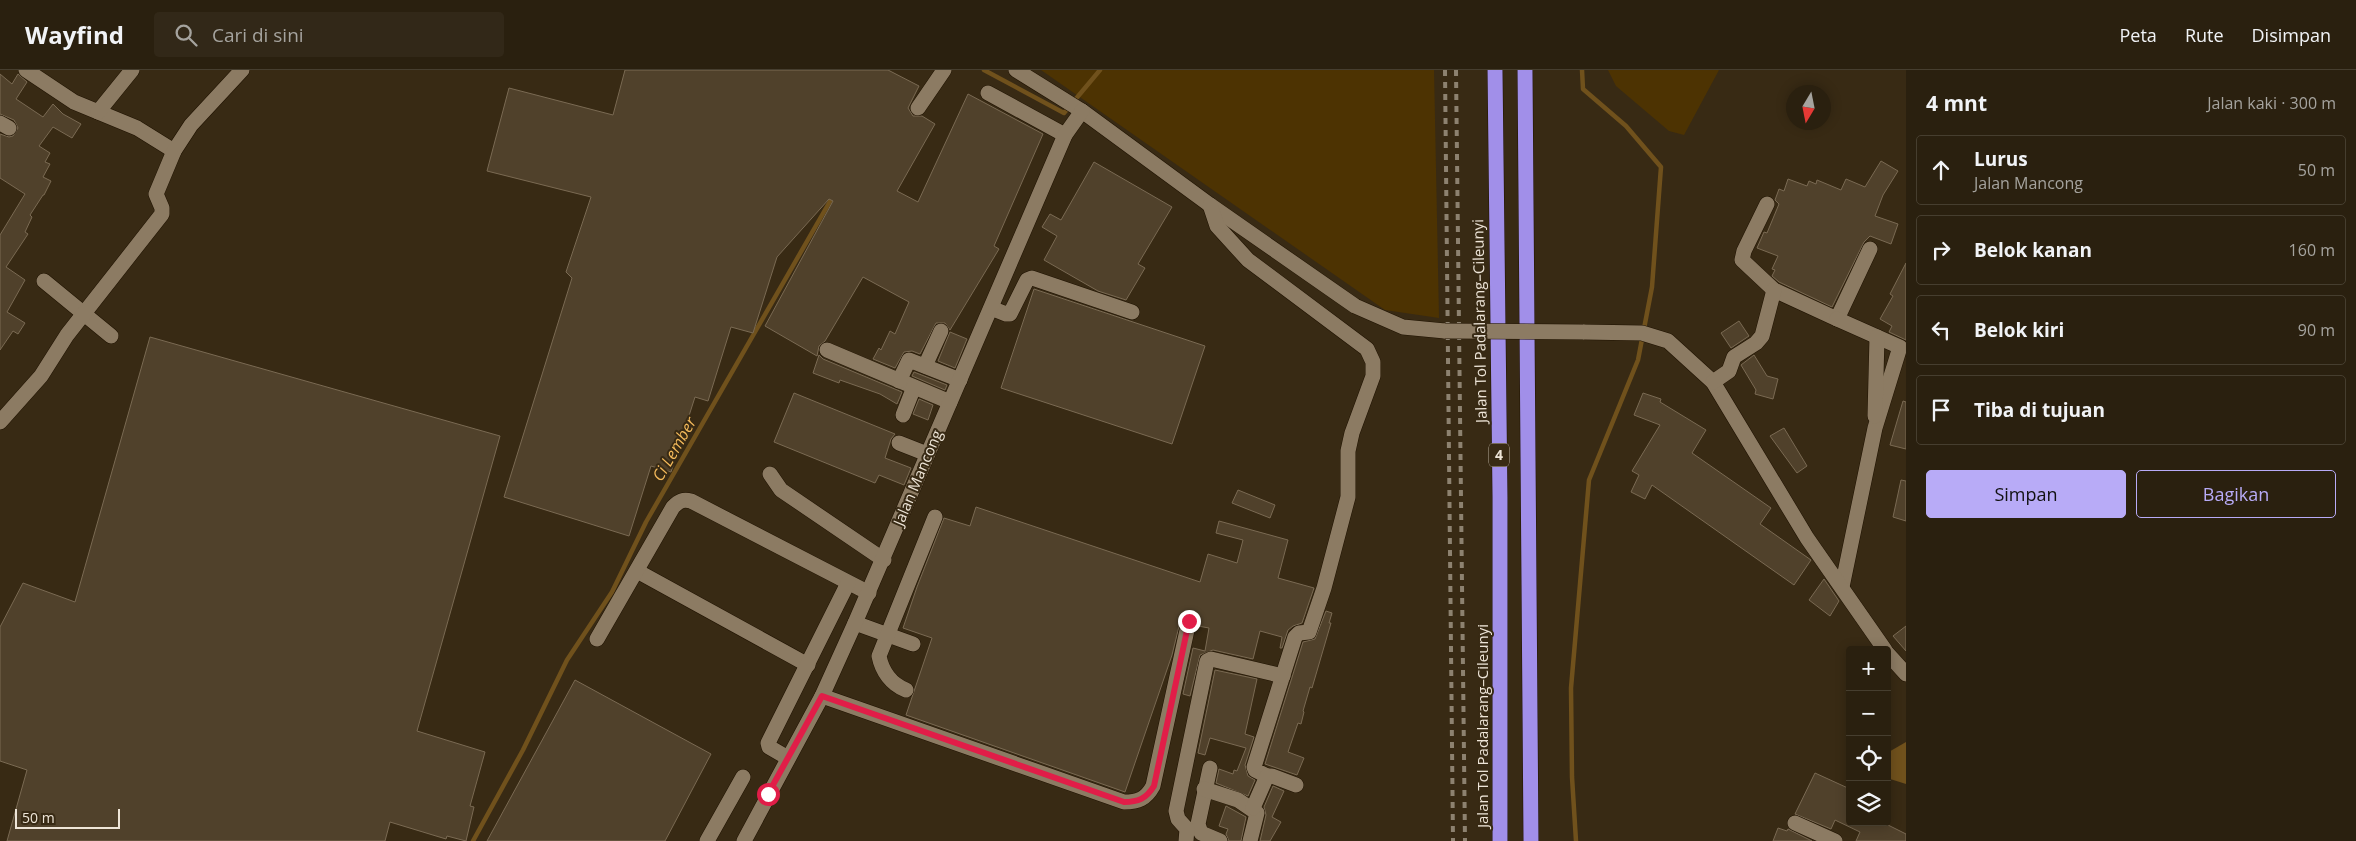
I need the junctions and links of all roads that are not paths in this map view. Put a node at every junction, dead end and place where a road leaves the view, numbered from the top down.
1 (132, 70) edge
2 (242, 70) edge
3 (944, 70) edge
4 (1016, 70) edge
5 (1495, 70) edge
6 (1525, 70) edge
7 (31, 71) edge
8 (988, 93) dead end
9 (918, 108) dead end
10 (98, 112) junction
11 (1072, 117) junction
12 (174, 151) junction
13 (1767, 204) dead end
14 (1210, 205) junction
15 (1870, 249) dead end
16 (44, 281) dead end
17 (1774, 290) junction
18 (991, 308) junction
19 (1132, 312) dead end
20 (84, 313) junction
21 (1837, 319) junction
22 (941, 331) dead end
23 (111, 336) dead end
24 (1877, 337) junction
25 (827, 350) dead end
26 (925, 366) junction
27 (960, 380) junction
28 (898, 381) junction
29 (1713, 382) junction
30 (914, 387) junction
31 (950, 402) junction
32 (903, 414) dead end
33 (0, 422) edge
34 (1875, 428) junction
35 (899, 443) dead end
36 (927, 454) junction
37 (770, 474) dead end
38 (935, 517) dead end
39 (884, 560) junction
40 (637, 571) junction
41 (848, 583) junction
42 (1842, 587) junction
43 (869, 593) junction
44 (1189, 621) dead end
45 (856, 623) junction
46 (886, 634) junction
47 (597, 640) dead end
48 (913, 644) dead end
49 (1882, 646) edge
50 (1891, 657) edge
51 (808, 666) junction
52 (1906, 674) edge
53 (1282, 676) junction
54 (906, 690) dead end
55 (822, 696) junction
56 (788, 758) junction
57 (1210, 768) dead end
58 (1267, 776) junction
59 (743, 777) dead end
60 (1296, 785) dead end
61 (1204, 789) junction
62 (1253, 808) junction
63 (1795, 823) dead end
64 (707, 841) edge
65 (744, 841) edge
66 (1186, 841) edge
67 (1220, 841) edge
68 (1250, 841) edge
69 (1500, 841) edge
70 (1531, 841) edge
71 (1836, 841) edge

1 - 10 street
2 - 12 street
3 - 9 street
4 - 11 street
5 - 69 highway, Jalan Tol Padalarang–Cileunyi / 4
6 - 70 highway, 4
7 - 10 street
8 - 11 street
10 - 12 street
11 - 14 street
11 - 18 street, Jalan Mancong
12 - 20 street
13 - 17 street
14 - 29 street, bridge
14 - 53 street
15 - 21 street
16 - 20 street
17 - 21 street
17 - 29 street
18 - 19 street
18 - 27 street, Jalan Mancong
20 - 23 street
20 - 33 street
21 - 24 street
22 - 26 street
24 - 34 street
24 - 34 street
25 - 28 street
26 - 27 street
26 - 28 street
27 - 31 street, Jalan Mancong
28 - 30 street
29 - 42 street
30 - 31 street
30 - 32 street
31 - 36 street, Jalan Mancong
34 - 42 street
35 - 36 street
36 - 39 street, Jalan Mancong
37 - 39 street
38 - 46 street
39 - 43 street, Jalan Mancong
40 - 41 street
40 - 47 street
40 - 51 street
41 - 43 street
41 - 51 street
42 - 49 street
43 - 45 street, Jalan Mancong
44 - 55 street
45 - 46 street
45 - 55 street, Jalan Mancong
46 - 48 street
46 - 54 street
50 - 52 street
51 - 56 street
53 - 58 street
53 - 66 street
55 - 56 street, Jalan Mancong
56 - 65 street, Jalan Mancong
57 - 61 street
58 - 60 street
58 - 62 street
59 - 64 street
61 - 62 street
61 - 67 street
62 - 68 street
63 - 71 street

